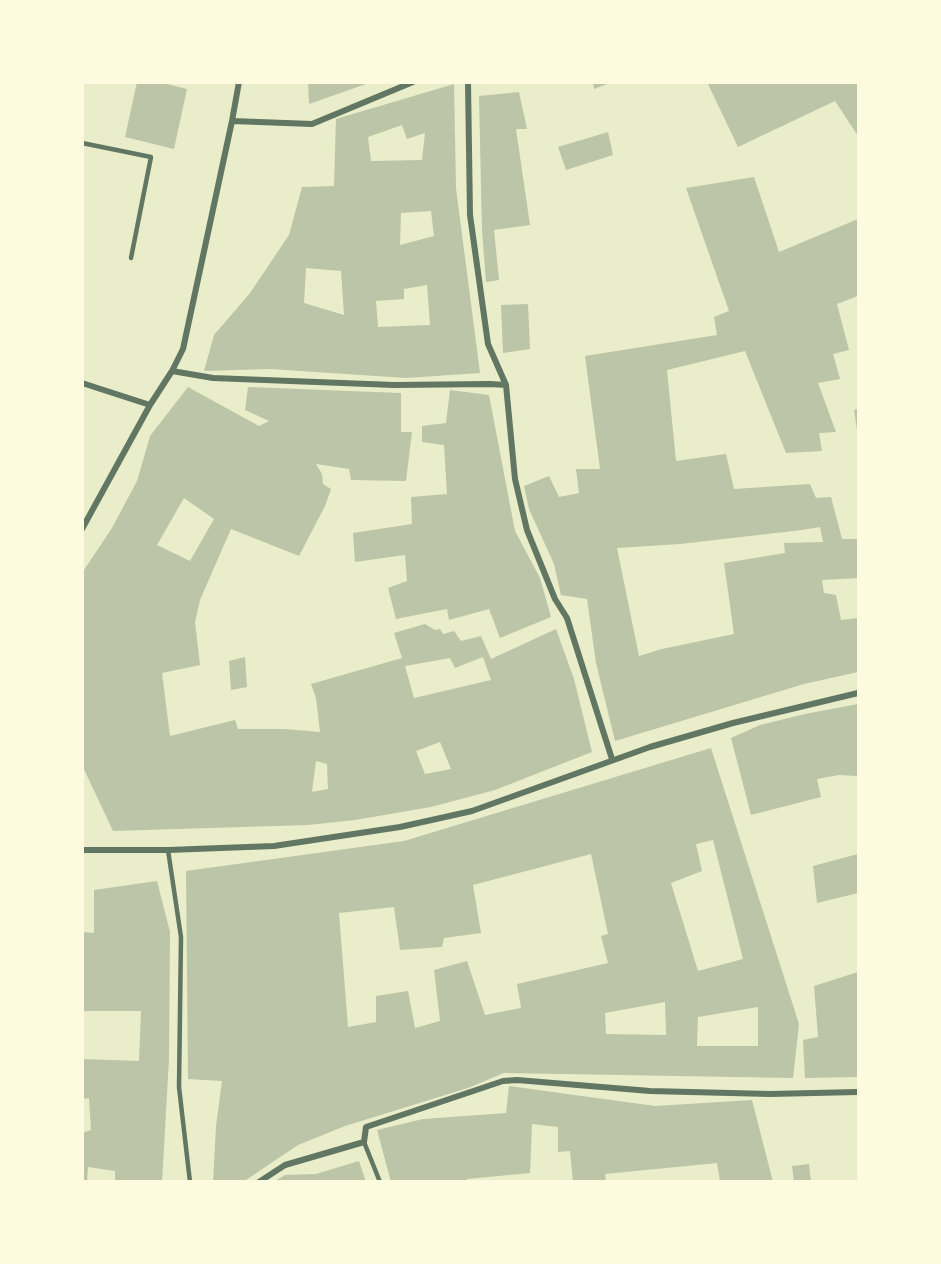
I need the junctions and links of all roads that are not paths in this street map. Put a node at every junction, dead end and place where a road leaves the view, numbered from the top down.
1 (239, 82) edge
2 (413, 82) edge
3 (468, 82) edge
4 (232, 121) junction
5 (82, 143) edge
6 (131, 258) dead end
7 (172, 371) junction
8 (82, 383) edge
9 (506, 385) junction
10 (150, 405) junction
11 (82, 529) edge
12 (858, 693) edge
13 (612, 759) junction
14 (82, 850) edge
15 (168, 850) junction
16 (858, 1092) edge
17 (364, 1142) junction
18 (190, 1182) edge
19 (259, 1182) edge
20 (380, 1182) edge

1 - 4 street
2 - 4 street
3 - 9 street
4 - 7 street
5 - 6 lane
7 - 9 street
7 - 10 street
8 - 10 street
9 - 13 street
10 - 11 street
12 - 13 street
13 - 15 street
14 - 15 street
15 - 18 lane
16 - 17 street
17 - 19 street
17 - 20 lane

